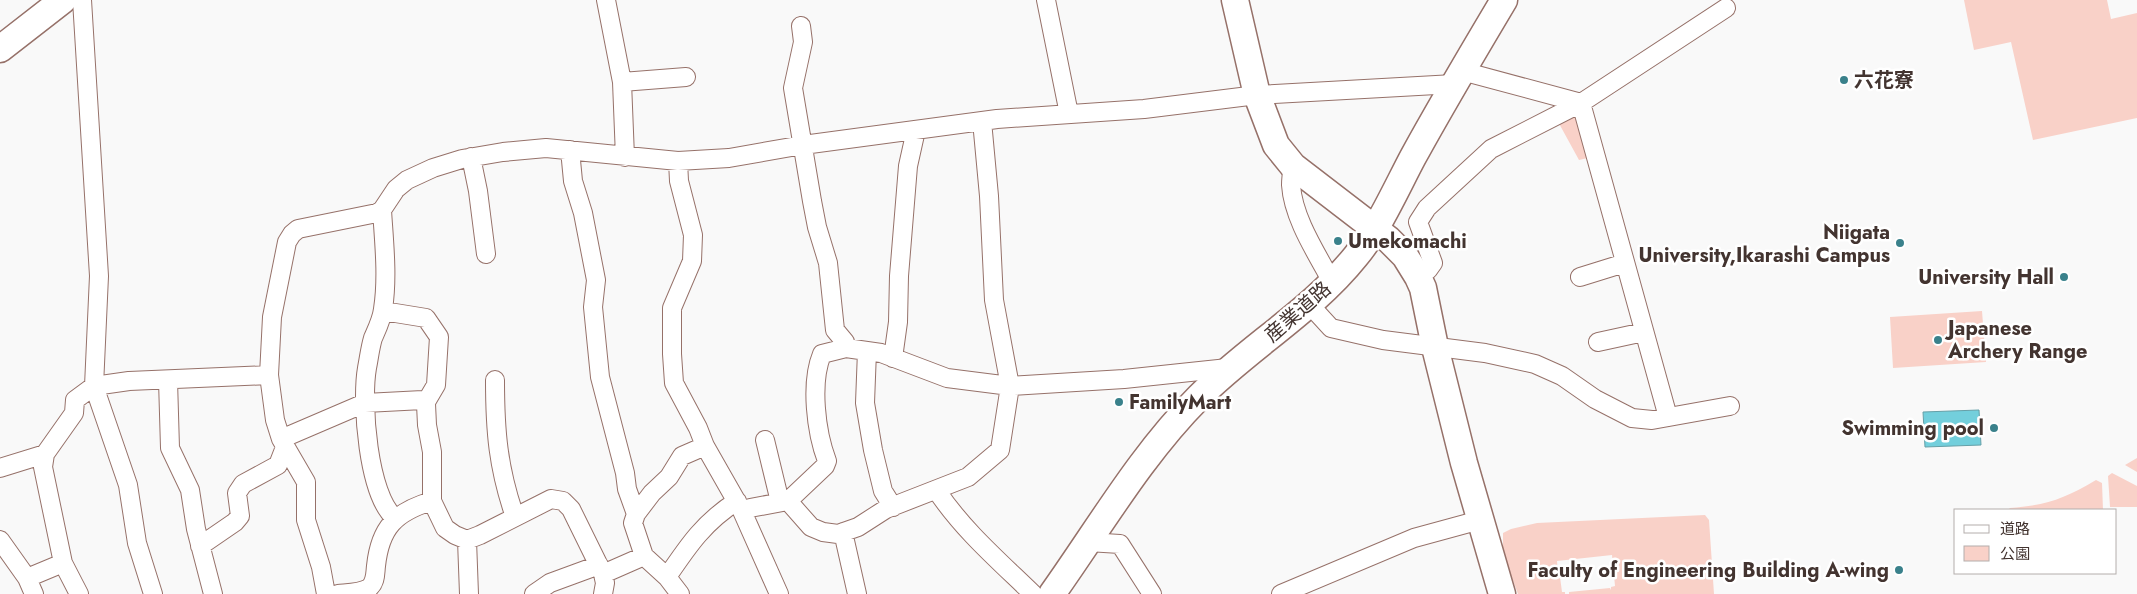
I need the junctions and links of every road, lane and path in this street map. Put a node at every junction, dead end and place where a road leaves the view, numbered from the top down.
1 (63, 0) edge
2 (82, 0) edge
3 (606, 0) edge
4 (1046, 0) edge
5 (1235, 0) edge
6 (1504, 0) edge
7 (1726, 8) dead end
8 (801, 26) dead end
9 (0, 49) edge
10 (686, 77) dead end
11 (1458, 78) junction
12 (622, 82) junction
13 (1257, 95) junction
14 (1581, 103) junction
15 (1069, 114) junction
16 (982, 121) junction
17 (916, 130) junction
18 (803, 145) junction
19 (570, 150) junction
20 (471, 157) junction
21 (625, 157) junction
22 (678, 161) junction
23 (1293, 166) junction
24 (382, 210) junction
25 (1375, 227) junction
26 (486, 254) dead end
27 (1625, 263) junction
28 (1416, 273) junction
29 (1580, 277) dead end
30 (1332, 282) junction
31 (1309, 304) junction
32 (383, 311) junction
33 (1644, 332) junction
34 (1598, 342) dead end
35 (1435, 346) junction
36 (846, 348) junction
37 (867, 351) junction
38 (893, 358) junction
39 (1228, 368) junction
40 (269, 375) junction
41 (168, 380) junction
42 (495, 380) dead end
43 (94, 386) junction
44 (1010, 386) junction
45 (426, 402) junction
46 (365, 403) junction
47 (1730, 406) dead end
48 (1668, 417) junction
49 (764, 440) dead end
50 (283, 443) junction
51 (705, 446) junction
52 (45, 454) junction
53 (0, 468) edge
54 (937, 491) junction
55 (784, 501) junction
56 (432, 502) junction
57 (739, 506) junction
58 (893, 506) junction
59 (636, 514) junction
60 (515, 517) junction
61 (395, 518) junction
62 (1480, 520) junction
63 (843, 532) junction
64 (0, 540) edge
65 (467, 540) junction
66 (1088, 542) junction
67 (200, 546) junction
68 (644, 556) junction
69 (63, 563) junction
70 (601, 570) junction
71 (666, 577) junction
72 (31, 586) edge
73 (79, 594) edge
74 (153, 594) edge
75 (213, 594) edge
76 (326, 594) edge
77 (338, 594) edge
78 (468, 594) edge
79 (534, 594) edge
80 (603, 594) edge
81 (680, 594) edge
82 (779, 594) edge
83 (856, 594) edge
84 (1033, 594) edge
85 (1052, 594) edge
86 (1152, 594) edge
87 (1281, 594) edge
88 (1502, 594) edge

1 - 9 street
2 - 43 street
3 - 12 street
4 - 15 street
5 - 13 street
6 - 11 street, 産業道路
7 - 14 street
8 - 18 street
10 - 12 street
11 - 13 street
11 - 14 street
11 - 25 street, 産業道路
12 - 21 street
13 - 15 street
13 - 23 street
14 - 27 street
14 - 28 street
15 - 16 street
16 - 17 street
16 - 44 street
17 - 18 street
17 - 38 street
18 - 22 street
18 - 36 street
19 - 20 street
19 - 21 street
19 - 59 street
20 - 24 street
20 - 26 street
21 - 22 street
22 - 51 street
23 - 25 street
23 - 30 street
24 - 32 street
24 - 40 street
25 - 28 street
25 - 30 street, 産業道路
27 - 29 street
27 - 33 street
28 - 35 street
30 - 31 street, 産業道路
31 - 35 street
31 - 39 street, 産業道路
32 - 45 street
32 - 46 street
33 - 34 street
33 - 48 street
35 - 48 street
35 - 62 street
36 - 37 street
36 - 55 street
37 - 38 street
37 - 58 street
38 - 44 street
39 - 44 street
39 - 66 street, 産業道路
40 - 41 street
40 - 50 street
41 - 43 street
41 - 67 street
42 - 60 street
43 - 52 street
43 - 74 street
44 - 54 street
45 - 46 street
45 - 56 street
46 - 50 street
46 - 61 street
47 - 48 street
49 - 55 street
50 - 67 street
50 - 76 street
51 - 57 street
51 - 59 street
52 - 53 street
52 - 69 street
54 - 58 street
54 - 84 street
55 - 57 street
55 - 63 street
56 - 61 street
56 - 65 street
57 - 71 street
57 - 82 street
58 - 63 street
59 - 68 street
60 - 65 street
60 - 70 street
61 - 77 street
62 - 87 street
62 - 88 street
63 - 83 street
64 - 72 street
65 - 78 street
66 - 85 street, 産業道路
66 - 86 street
67 - 75 street
68 - 70 street
68 - 71 street
69 - 72 street
69 - 73 street
70 - 79 street
70 - 80 street
71 - 81 street

